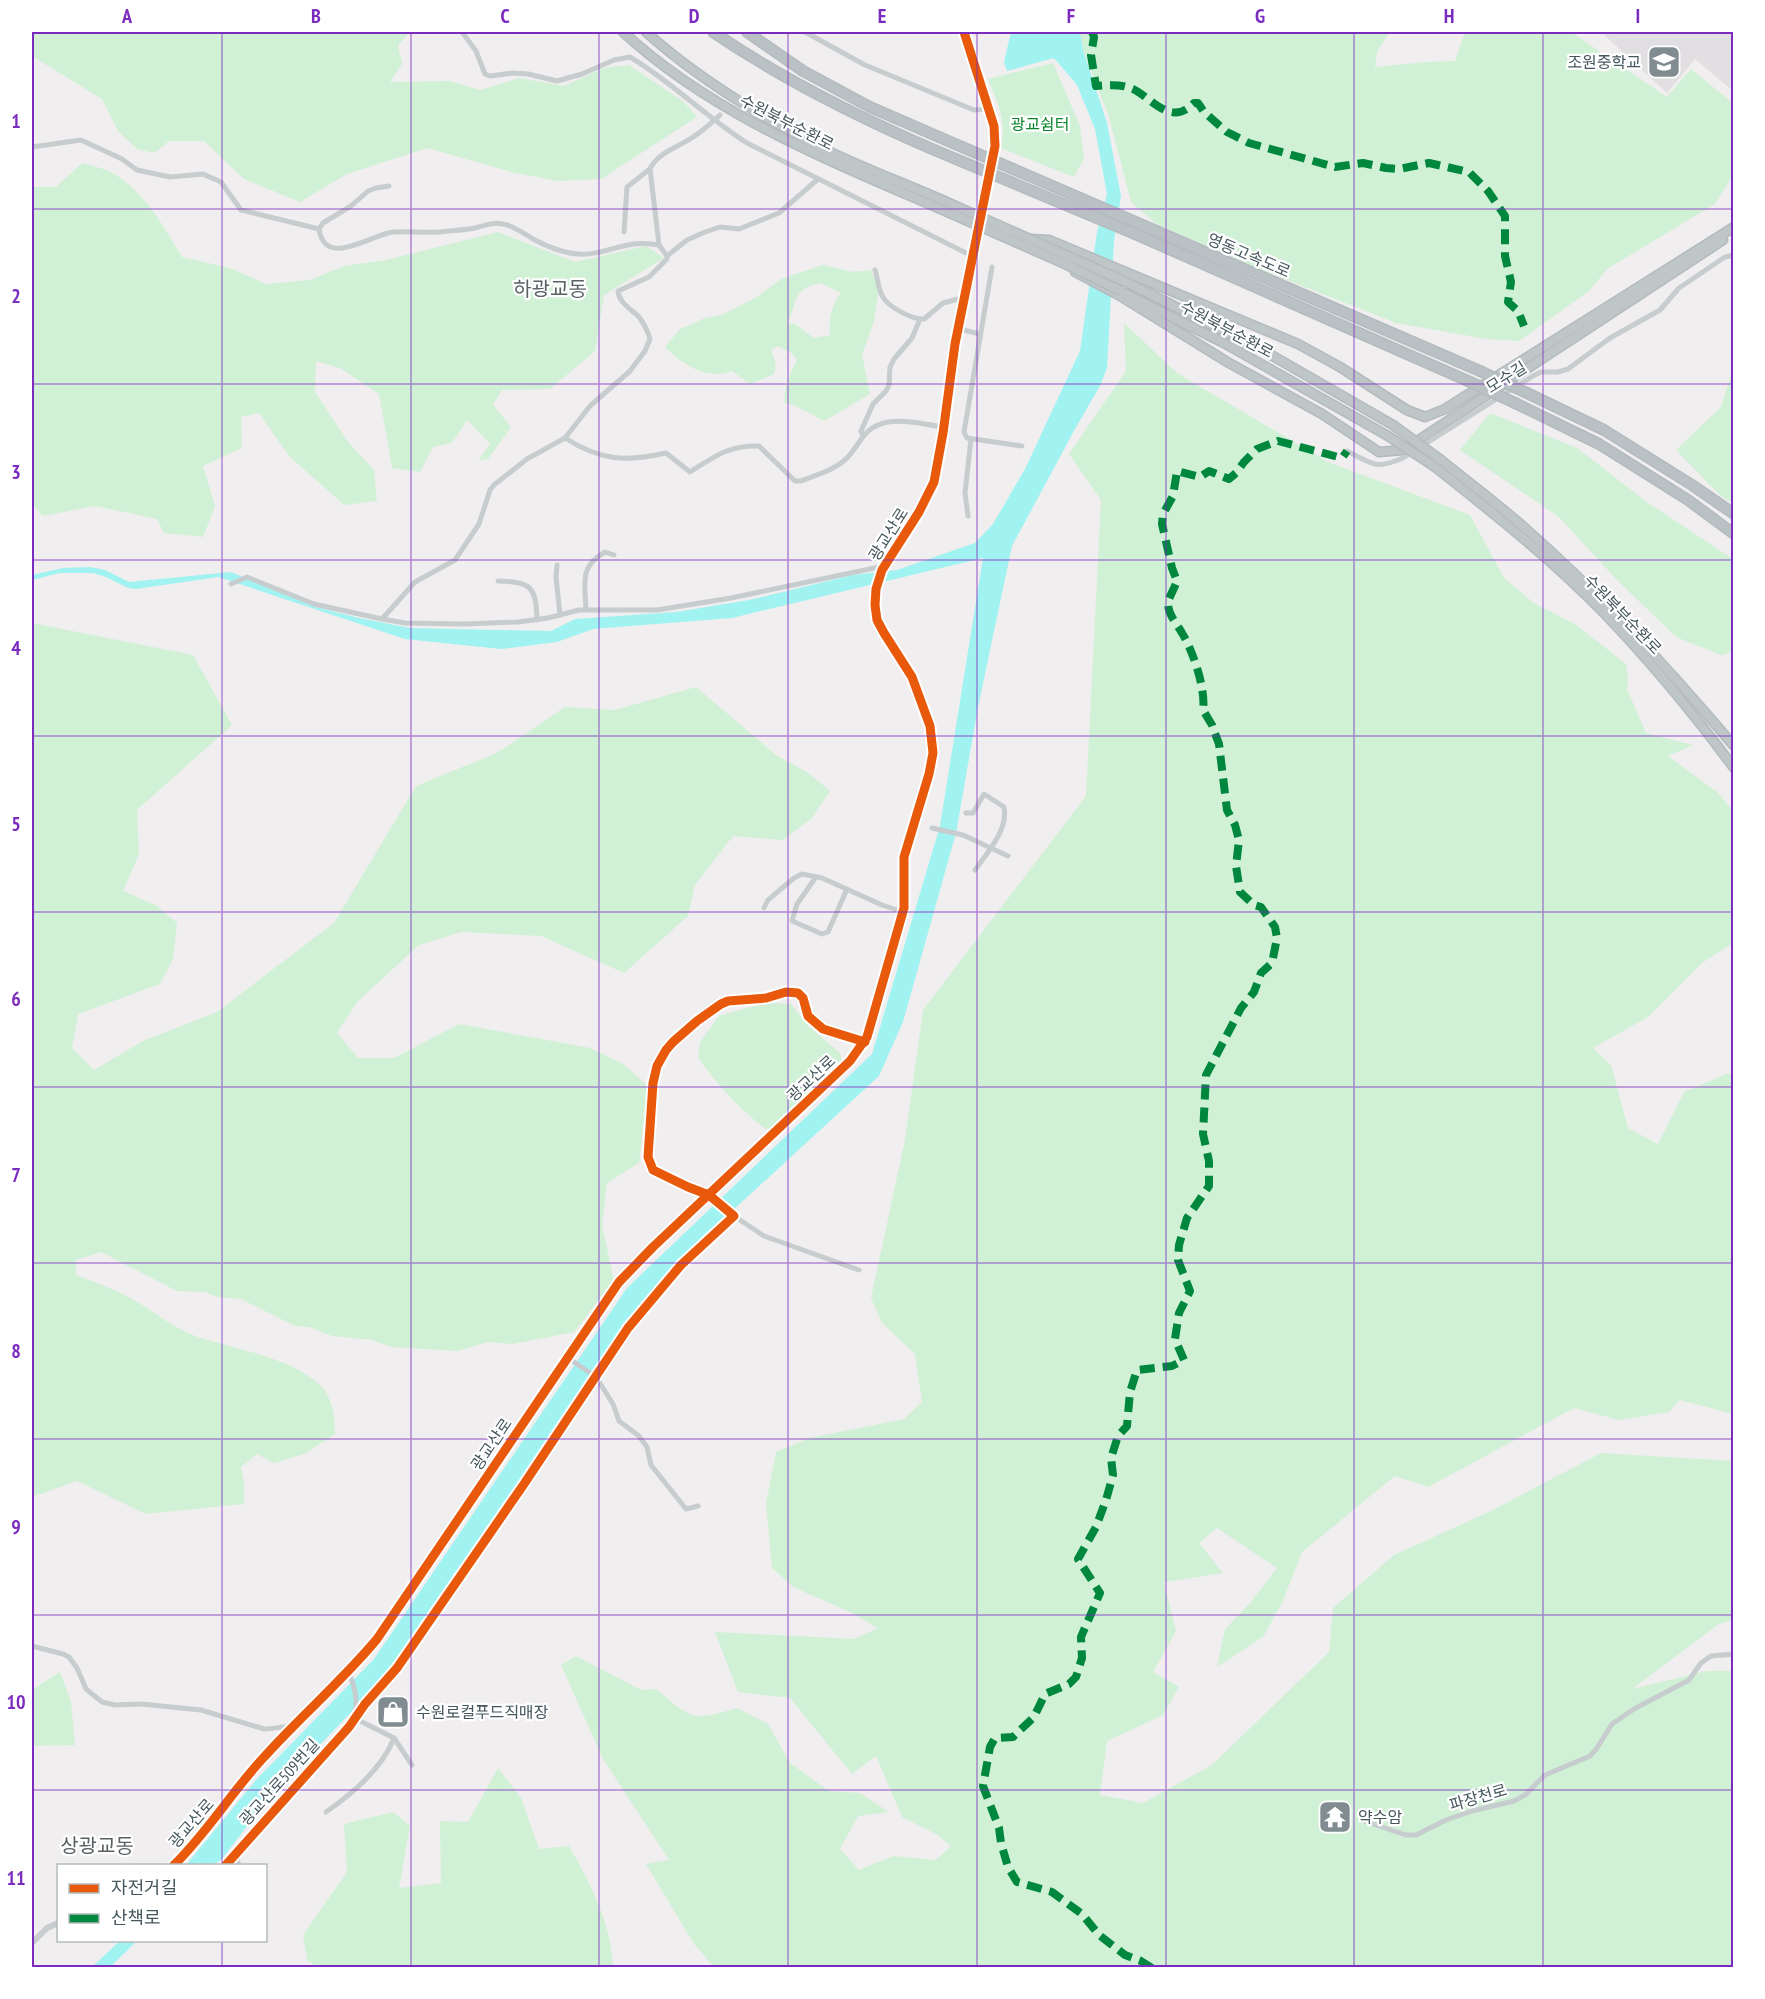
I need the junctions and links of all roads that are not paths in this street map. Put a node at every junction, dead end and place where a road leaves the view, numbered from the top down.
1 (462, 32) edge
2 (623, 32) edge
3 (646, 32) edge
4 (713, 32) edge
5 (724, 32) edge
6 (747, 32) edge
7 (805, 32) edge
8 (964, 32) edge
9 (799, 85) junction
10 (989, 109) junction
11 (720, 115) dead end
12 (713, 121) junction
13 (32, 147) edge
14 (650, 169) junction
15 (818, 179) junction
16 (389, 186) dead end
17 (947, 207) junction
18 (1734, 227) edge
19 (319, 230) junction
20 (624, 232) dead end
21 (1734, 234) edge
22 (1028, 238) junction
23 (659, 245) junction
24 (1734, 255) edge
25 (667, 256) junction
26 (974, 257) junction
27 (992, 267) dead end
28 (875, 270) dead end
29 (1121, 294) junction
30 (966, 297) junction
31 (920, 319) junction
32 (959, 329) junction
33 (980, 334) junction
34 (944, 428) junction
35 (862, 436) junction
36 (566, 438) junction
37 (972, 439) junction
38 (1022, 446) dead end
39 (1347, 451) dead end
40 (1438, 464) junction
41 (1734, 514) edge
42 (968, 516) dead end
43 (1734, 534) edge
44 (614, 555) dead end
45 (557, 565) dead end
46 (883, 568) junction
47 (498, 581) dead end
48 (231, 584) dead end
49 (586, 609) junction
50 (560, 615) junction
51 (382, 619) junction
52 (537, 620) junction
53 (1734, 746) edge
54 (1734, 768) edge
55 (966, 813) dead end
56 (935, 829) dead end
57 (990, 848) junction
58 (1008, 856) dead end
59 (975, 870) dead end
60 (816, 877) junction
61 (847, 889) junction
62 (764, 908) dead end
63 (903, 912) junction
64 (865, 1042) junction
65 (711, 1197) junction
66 (733, 1215) junction
67 (859, 1270) dead end
68 (570, 1359) junction
69 (595, 1376) junction
70 (698, 1506) dead end
71 (32, 1646) edge
72 (1734, 1654) edge
73 (350, 1676) junction
74 (354, 1718) junction
75 (293, 1727) junction
76 (394, 1738) junction
77 (412, 1765) dead end
78 (326, 1812) dead end
79 (1361, 1820) dead end
80 (234, 1856) junction
81 (175, 1864) edge
82 (227, 1864) edge
83 (238, 1864) edge
84 (57, 1923) edge
85 (32, 1943) edge

1 - 12 street
2 - 17 highway, 수원북부순환로
3 - 17 highway, 수원북부순환로
4 - 9 highway, 영동고속도로
5 - 9 highway, 영동고속도로
6 - 41 highway, 영동고속도로, bridge
7 - 10 street
8 - 10 street, 광교산로
9 - 43 highway, 영동고속도로, bridge
10 - 26 street, 광교산로
11 - 12 street
12 - 14 street
12 - 15 street
13 - 19 street
14 - 20 street
14 - 23 street
15 - 25 street
15 - 26 street
16 - 19 street
17 - 22 highway, 수원북부순환로, bridge
17 - 29 highway, 수원북부순환로, bridge
18 - 22 highway
19 - 23 street
21 - 29 highway
22 - 40 highway, 수원북부순환로, bridge
23 - 25 street
24 - 39 street, 모수길
25 - 36 street
26 - 30 street, 광교산로
27 - 33 street
28 - 31 street
29 - 40 highway, 수원북부순환로, bridge
30 - 31 street
30 - 32 street, 광교산로
31 - 35 street
32 - 33 street
32 - 34 street, 광교산로
33 - 37 street
34 - 35 street
34 - 46 street, 광교산로
35 - 36 street
36 - 51 street
37 - 38 street
37 - 42 street
40 - 53 highway, 수원북부순환로
40 - 54 highway, 수원북부순환로
44 - 49 street
45 - 50 street
46 - 49 street
46 - 63 street, 광교산로
47 - 52 street
48 - 51 street
49 - 50 street
50 - 52 street
51 - 52 street
55 - 57 street
56 - 57 street
57 - 58 street
57 - 59 street
60 - 61 street
60 - 61 street
60 - 62 street
61 - 63 street
63 - 64 street, 광교산로
64 - 65 street, 광교산로
64 - 65 street
65 - 66 street
65 - 68 street, 광교산로
66 - 67 street
66 - 69 street
68 - 69 street
68 - 73 street, 광교산로
69 - 70 street
69 - 74 street
71 - 75 street
72 - 79 street, 파장천로
73 - 74 street, 광교산로509번길
73 - 75 street, 광교산로
74 - 76 street
74 - 80 street, 광교산로509번길
75 - 81 street, 광교산로
76 - 77 street
76 - 78 street
80 - 82 street, 광교산로509번길
80 - 83 street
84 - 85 street

